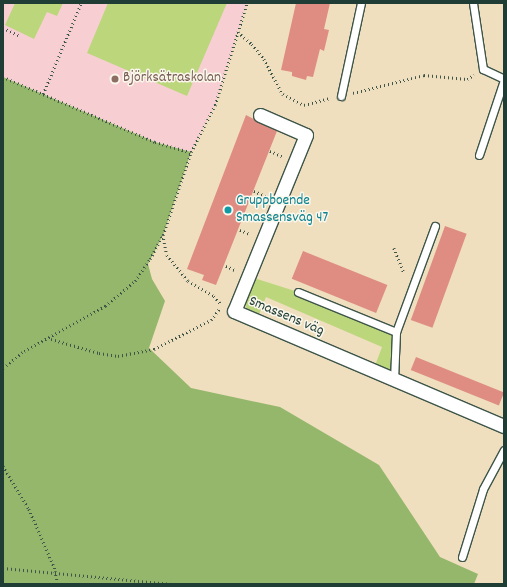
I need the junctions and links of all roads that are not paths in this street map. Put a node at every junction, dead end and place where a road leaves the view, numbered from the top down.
1 (361, 3) edge
2 (473, 3) edge
3 (504, 80) edge
4 (341, 96) road end
5 (260, 115) dead end
6 (479, 155) dead end
7 (435, 226) dead end
8 (298, 292) dead end
9 (396, 332) junction
10 (394, 380) junction
11 (504, 426) edge
12 (504, 450) edge
13 (462, 557) dead end

1 - 4 lane
2 - 3 lane
3 - 6 lane
5 - 10 street, Smassens väg
7 - 9 lane
8 - 9 lane
9 - 10 lane
10 - 11 street, Smassens väg
12 - 13 lane

